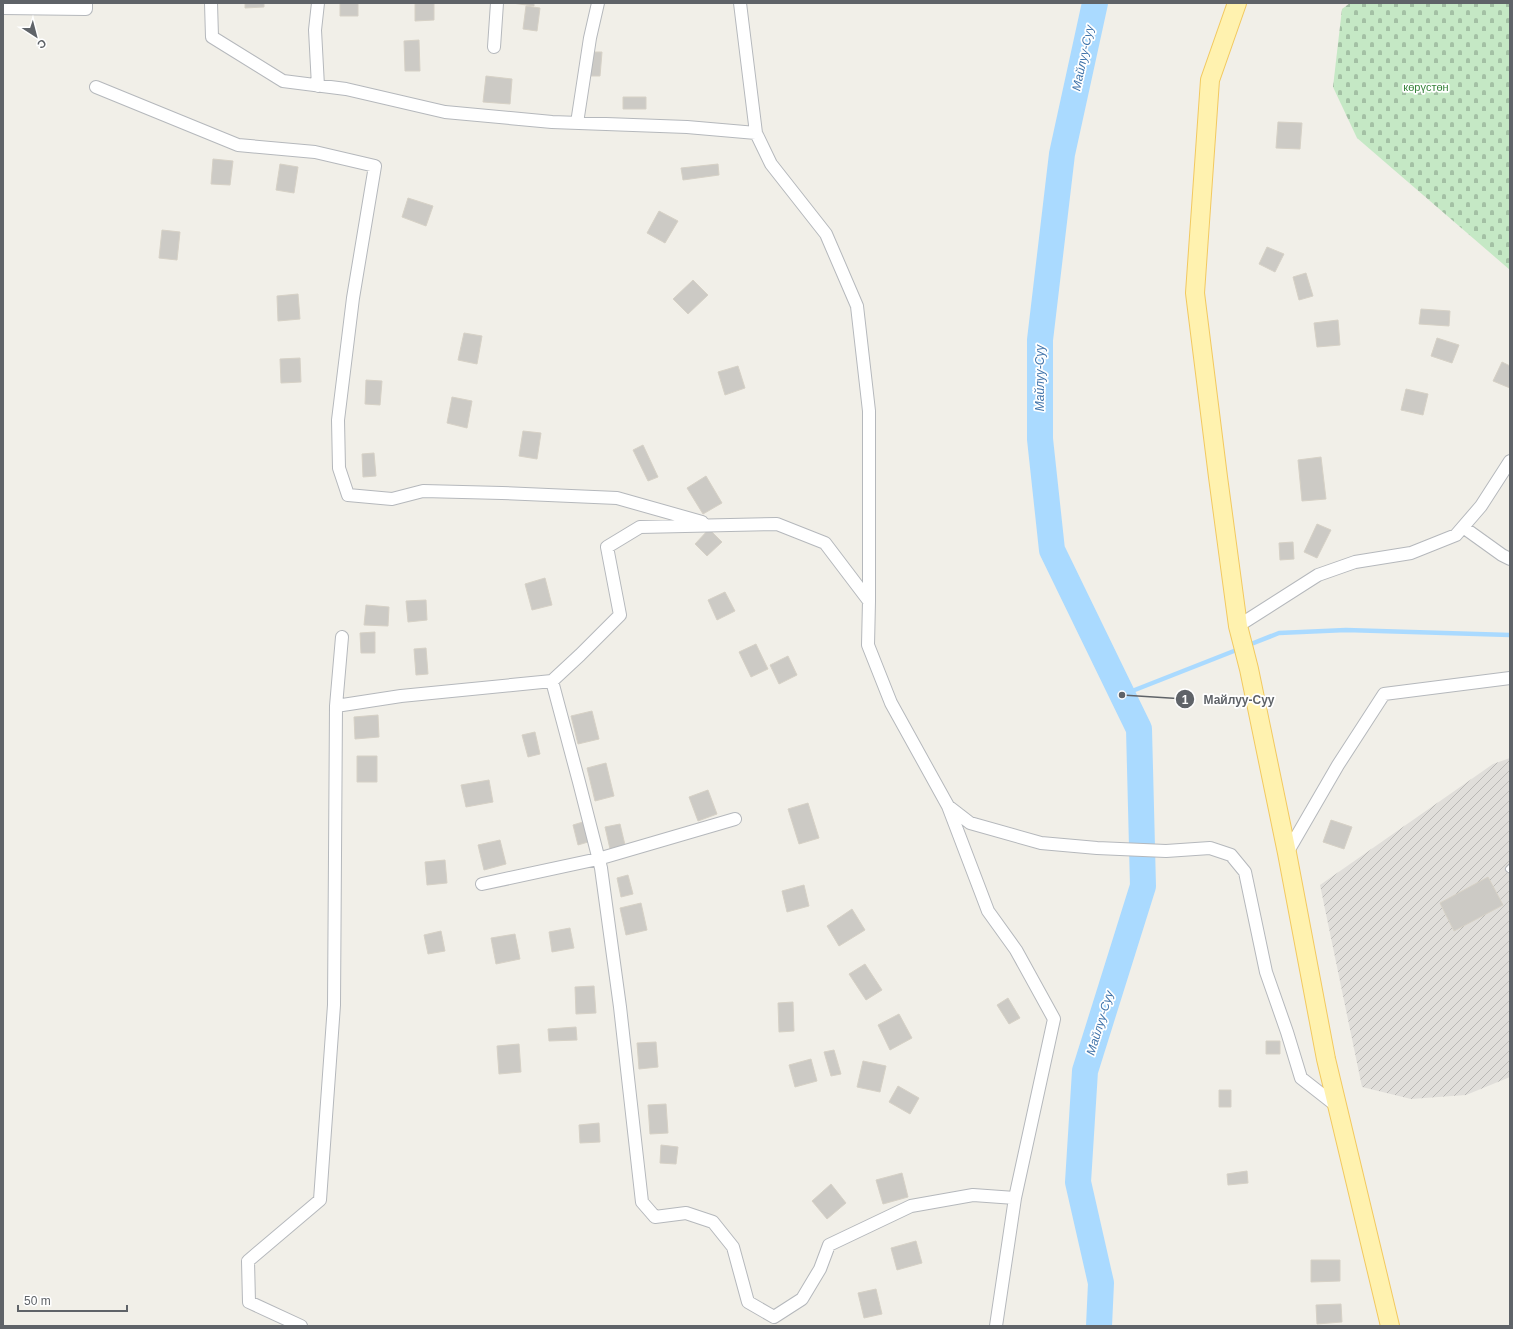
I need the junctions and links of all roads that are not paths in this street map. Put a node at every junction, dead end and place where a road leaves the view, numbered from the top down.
1 (86, 3) edge
2 (211, 3) edge
3 (318, 3) edge
4 (497, 3) edge
5 (598, 3) edge
6 (740, 3) edge
7 (1237, 3) edge
8 (8, 6) edge
9 (494, 47) dead end
10 (318, 86) junction
11 (96, 87) dead end
12 (577, 123) junction
13 (756, 133) junction
14 (1510, 460) edge
15 (712, 525) junction
16 (1463, 527) junction
17 (1510, 559) edge
18 (869, 601) junction
19 (1240, 631) junction
20 (342, 637) dead end
21 (1508, 679) edge
22 (552, 681) junction
23 (336, 706) junction
24 (948, 806) junction
25 (735, 819) dead end
26 (1287, 853) junction
27 (598, 859) junction
28 (482, 884) dead end
29 (1339, 1107) junction
30 (1015, 1198) junction
31 (276, 1320) edge
32 (301, 1326) edge
33 (996, 1326) edge
34 (1390, 1326) edge

1 - 8 street
2 - 10 street
3 - 10 street
4 - 9 street
5 - 12 street
6 - 13 street
7 - 19 main road
10 - 12 street
11 - 15 street
12 - 13 street
13 - 18 street
14 - 16 street
15 - 18 street
15 - 22 street
16 - 17 street
16 - 19 street
18 - 24 street
19 - 26 main road
20 - 23 street
21 - 26 street
22 - 23 street
22 - 27 street
23 - 31 street
24 - 29 street
24 - 30 street
25 - 27 street
26 - 29 main road
27 - 28 street
27 - 30 street
29 - 34 main road
30 - 33 street
31 - 32 street

